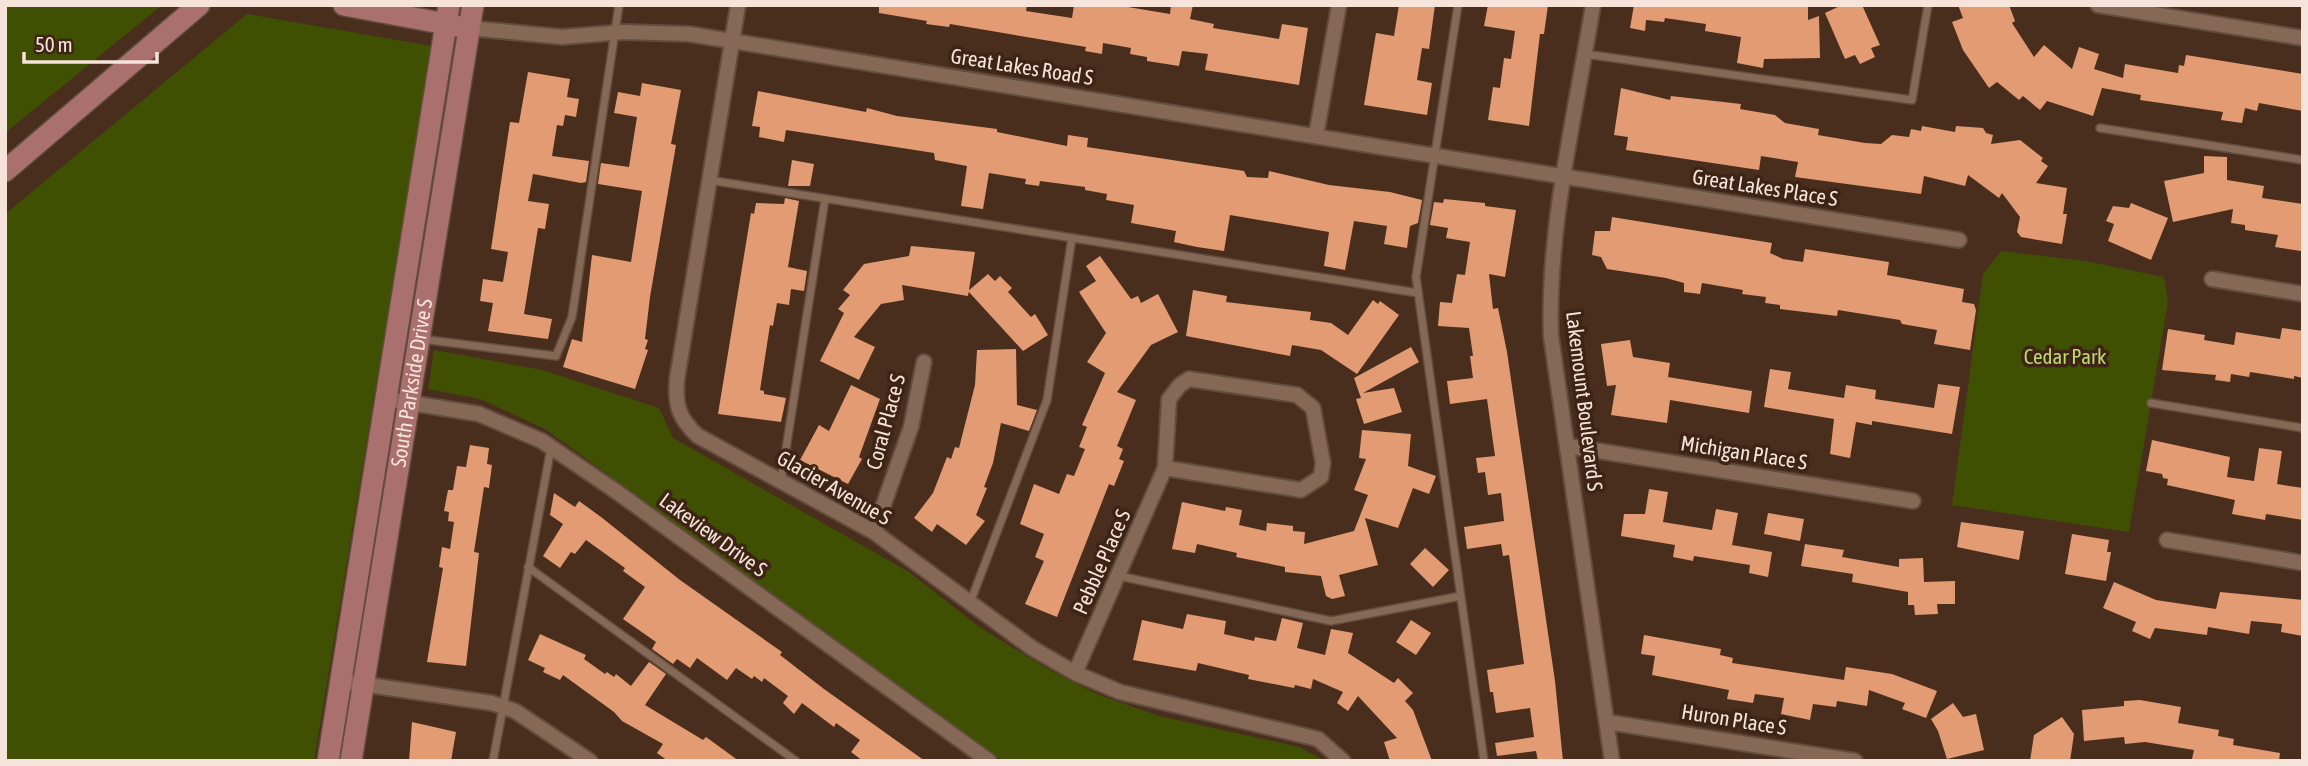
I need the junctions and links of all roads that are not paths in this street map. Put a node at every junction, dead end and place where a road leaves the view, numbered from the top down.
1 (199, 5) edge
2 (344, 5) edge
3 (401, 5) edge
4 (473, 5) edge
5 (619, 5) edge
6 (738, 5) edge
7 (1339, 5) edge
8 (1458, 5) edge
9 (1593, 5) edge
10 (1928, 5) edge
11 (2098, 5) edge
12 (378, 12) junction
13 (447, 15) edge
14 (469, 28) junction
15 (615, 33) junction
16 (2303, 38) edge
17 (732, 41) junction
18 (1585, 54) junction
19 (2100, 128) dead end
20 (1316, 136) junction
21 (1433, 158) junction
22 (2303, 160) edge
23 (5, 171) edge
24 (1565, 178) junction
25 (709, 180) junction
26 (825, 199) junction
27 (1072, 238) junction
28 (1959, 240) dead end
29 (2211, 279) dead end
30 (1418, 293) junction
31 (2303, 294) edge
32 (420, 338) junction
33 (923, 362) dead end
34 (386, 399) junction
35 (410, 402) junction
36 (2151, 403) dead end
37 (2303, 428) edge
38 (1568, 446) junction
39 (551, 447) junction
40 (1165, 468) junction
41 (781, 482) junction
42 (1913, 501) dead end
43 (874, 532) junction
44 (2167, 540) dead end
45 (2303, 563) edge
46 (528, 567) junction
47 (1119, 576) junction
48 (1461, 596) junction
49 (970, 603) junction
50 (1076, 673) junction
51 (341, 681) junction
52 (363, 684) junction
53 (501, 706) junction
54 (1606, 722) junction
55 (328, 761) edge
56 (351, 761) edge
57 (493, 761) edge
58 (590, 761) edge
59 (796, 761) edge
60 (989, 761) edge
61 (1343, 761) edge
62 (1484, 761) edge
63 (1612, 761) edge
64 (1855, 761) edge

1 - 23 main road
2 - 12 main road
3 - 12 main road
4 - 14 main road, South Parkside Drive S
5 - 15 lane
6 - 17 street, Glacier Avenue S
7 - 20 street
8 - 21 lane
9 - 18 street, Lakemount Boulevard S
10 - 18 lane
11 - 16 street
12 - 13 main road
13 - 14 main road
13 - 34 main road, South Parkside Drive S
14 - 15 street, Great Lakes Road S
14 - 32 main road, South Parkside Drive S
15 - 17 street, Great Lakes Road S
15 - 32 lane
17 - 20 street, Great Lakes Road S
17 - 25 street, Glacier Avenue S
18 - 24 street, Lakemount Boulevard S
19 - 22 lane
20 - 21 street, Great Lakes Road S
21 - 24 street, Great Lakes Road S
21 - 30 lane
24 - 28 street, Great Lakes Place S
24 - 38 street, Lakemount Boulevard S
25 - 26 lane
25 - 41 street, Glacier Avenue S
26 - 27 lane
26 - 41 lane
27 - 30 lane
27 - 49 lane
29 - 31 street
30 - 48 lane
32 - 35 main road, South Parkside Drive S
33 - 43 street, Coral Place S
34 - 35 street, Lakeview Drive S
34 - 51 main road, South Parkside Drive S
35 - 39 street, Lakeview Drive S
35 - 52 main road, South Parkside Drive S
36 - 37 lane
38 - 42 street, Michigan Place S
38 - 54 street, Lakemount Boulevard S
39 - 46 lane
39 - 60 street, Lakeview Drive S
40 - 40 street, Pebble Place S
40 - 47 street, Pebble Place S
41 - 43 street, Glacier Avenue S
43 - 49 street, Glacier Avenue S
44 - 45 street
46 - 53 lane
46 - 59 lane
47 - 48 lane
47 - 50 street, Pebble Place S
48 - 62 lane
49 - 50 street, Glacier Avenue S
50 - 61 street, Glacier Avenue S
51 - 52 street
51 - 55 main road, South Parkside Drive S
52 - 53 street
52 - 56 main road, South Parkside Drive S
53 - 57 lane
53 - 58 street
54 - 63 street, Lakemount Boulevard S
54 - 64 street, Huron Place S

